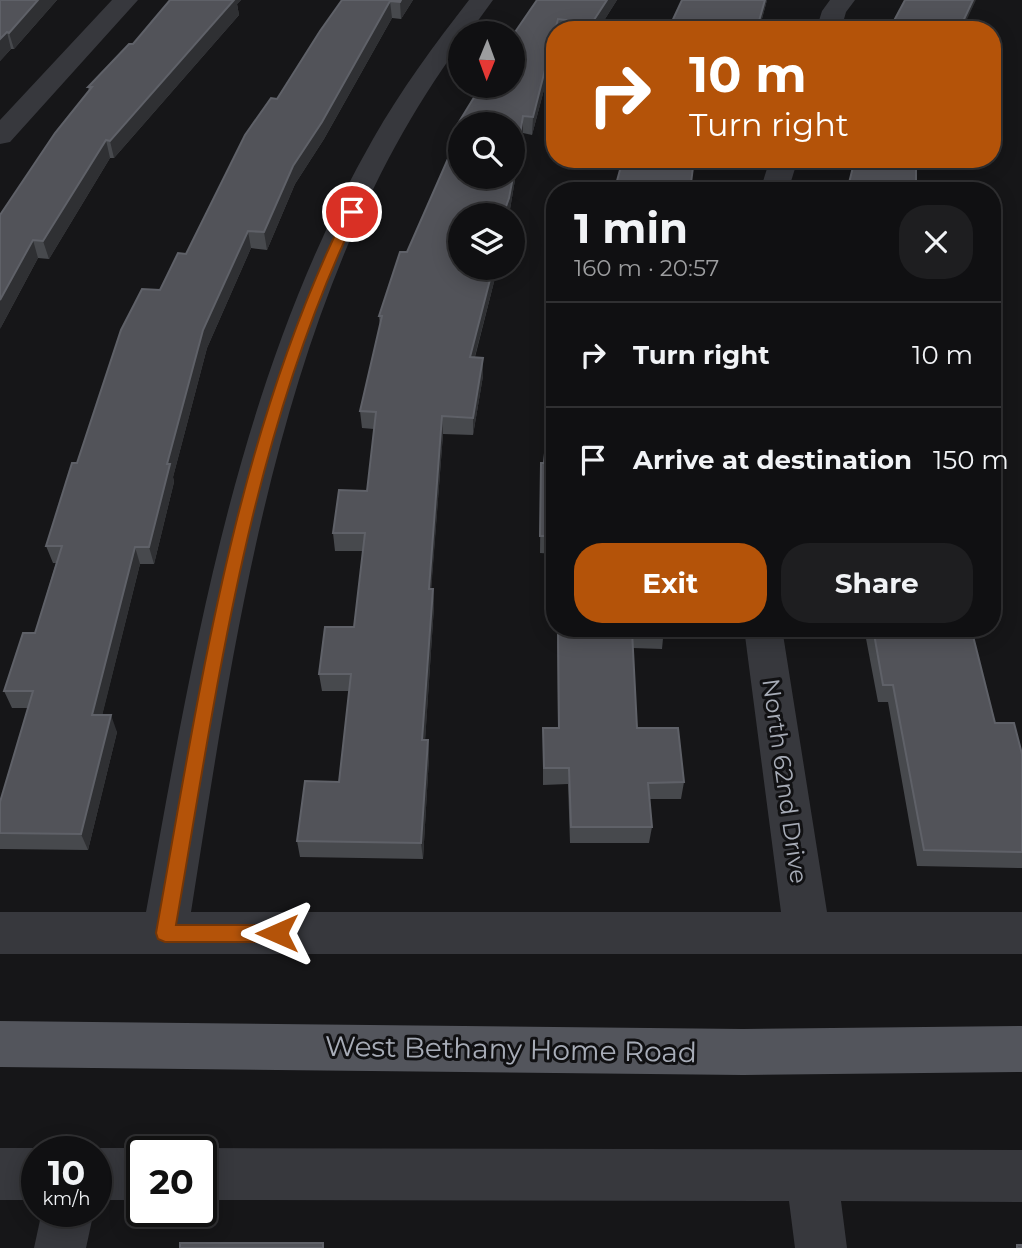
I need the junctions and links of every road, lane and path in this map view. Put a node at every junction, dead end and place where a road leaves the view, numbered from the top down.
1 (126, 0) edge
2 (481, 0) edge
3 (843, 0) edge
4 (831, 21) edge
5 (0, 136) edge
6 (764, 637) edge
7 (0, 933) edge
8 (165, 933) junction
9 (807, 933) junction
10 (1022, 933) edge
11 (0, 1044) edge
12 (1022, 1049) edge
13 (0, 1174) edge
14 (21, 1174) edge
15 (217, 1174) edge
16 (812, 1175) junction
17 (1022, 1176) edge
18 (65, 1227) edge
19 (60, 1248) edge
20 (821, 1248) edge

1 - 5 street
2 - 8 street
3 - 4 street
6 - 9 street, North 62nd Drive
7 - 8 street
8 - 9 street
9 - 10 street
11 - 12 main road, West Bethany Home Road
13 - 14 street
15 - 16 street
16 - 17 street
16 - 20 street
18 - 19 street

